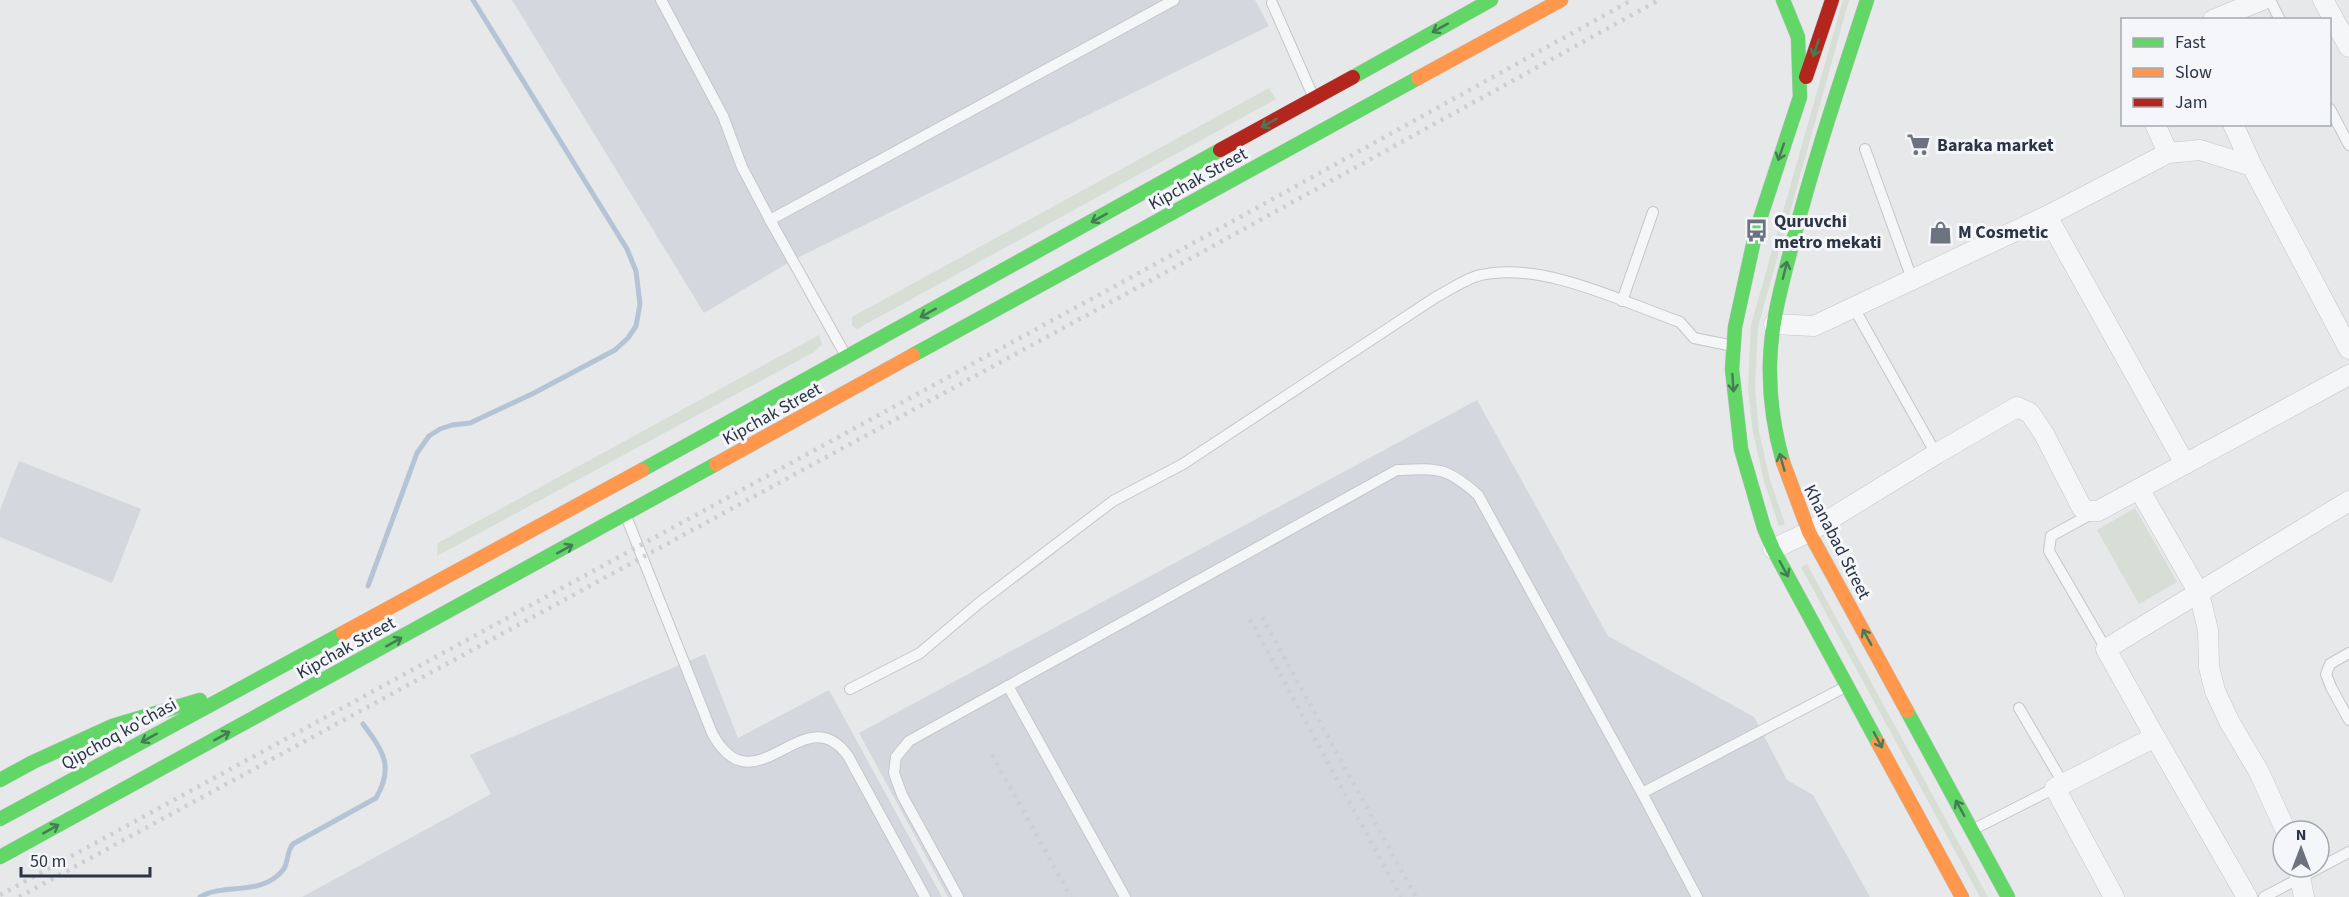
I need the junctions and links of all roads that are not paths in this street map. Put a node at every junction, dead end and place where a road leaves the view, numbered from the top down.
1 (661, 0) edge
2 (1174, 0) edge
3 (1491, 0) edge
4 (1561, 0) edge
5 (1783, 0) edge
6 (1832, 0) edge
7 (1867, 0) edge
8 (2262, 0) edge
9 (2270, 0) edge
10 (2323, 0) edge
11 (1272, 3) dead end
12 (2217, 18) edge
13 (2279, 18) edge
14 (2349, 47) edge
15 (1800, 97) junction
16 (1314, 98) junction
17 (2331, 111) edge
18 (2156, 126) edge
19 (2234, 126) edge
20 (2349, 145) edge
21 (1865, 148) dead end
22 (2168, 153) junction
23 (2252, 166) junction
24 (1653, 212) dead end
25 (2047, 216) junction
26 (770, 220) junction
27 (1912, 279) junction
28 (1622, 301) junction
29 (1854, 308) junction
30 (1774, 324) junction
31 (1733, 346) junction
32 (2349, 349) edge
33 (855, 371) junction
34 (2349, 375) edge
35 (1936, 454) junction
36 (2185, 464) junction
37 (2139, 489) junction
38 (2349, 501) edge
39 (2098, 511) junction
40 (626, 515) junction
41 (1809, 532) junction
42 (1773, 549) junction
43 (2199, 593) junction
44 (441, 598) junction
45 (2106, 649) junction
46 (2349, 653) edge
47 (256, 680) junction
48 (1848, 685) junction
49 (1008, 686) junction
50 (850, 689) dead end
51 (2019, 708) dead end
52 (2349, 720) edge
53 (2155, 737) junction
54 (0, 780) edge
55 (2059, 785) junction
56 (1642, 793) junction
57 (0, 819) edge
58 (2281, 819) edge
59 (1972, 830) junction
60 (2349, 852) edge
61 (0, 857) edge
62 (2331, 859) edge
63 (2289, 879) edge
64 (2300, 879) edge
65 (925, 897) edge
66 (958, 897) edge
67 (1125, 897) edge
68 (1697, 897) edge
69 (1962, 897) edge
70 (2008, 897) edge
71 (2114, 897) edge
72 (2247, 897) edge
73 (2264, 897) edge
74 (2304, 897) edge

1 - 26 lane
2 - 26 lane
3 -> 16 main road, Kipchak Street
4 - 33 main road, Kipchak Street
5 - 15 main road
6 -> 15 main road
30 -> 7 main road, Khanabad Street
8 - 12 street
9 - 13 lane
10 - 14 street
11 - 16 lane
15 -> 31 main road
16 -> 33 main road, Kipchak Street
17 - 20 lane
18 - 22 street
19 - 23 street
21 - 27 lane
22 - 23 street
22 - 25 street
23 - 32 street
24 - 28 lane
25 - 27 street
25 - 36 street
26 - 33 lane
27 - 29 street
28 - 31 lane
28 - 50 lane
29 - 30 street
29 - 35 lane
41 -> 30 main road, Khanabad Street
31 -> 42 main road
33 - 40 main road, Kipchak Street
33 - 44 main road, Kipchak Street
34 - 36 street
35 - 39 street
35 - 41 street
36 - 37 street
37 - 39 street
37 - 43 street
38 - 43 street
39 - 45 lane
44 -> 40 main road, Kipchak Street
40 - 65 lane
41 - 42 street
59 -> 41 main road, Khanabad Street
42 -> 48 main road
43 - 45 street
43 - 58 street
44 - 47 main road, Kipchak Street
61 -> 44 main road, Kipchak Street
45 - 53 street
46 - 52 lane
47 - 54 main road
47 -> 57 main road, Qipchoq ko'chasi
48 - 56 lane
48 -> 69 main road
49 - 56 lane
49 - 66 lane
49 - 67 lane
51 - 55 lane
53 - 55 street
53 - 72 street
55 - 59 lane
55 - 71 street
56 - 68 lane
59 - 70 main road, Khanabad Street
60 - 62 lane
63 - 73 lane
64 - 74 street

